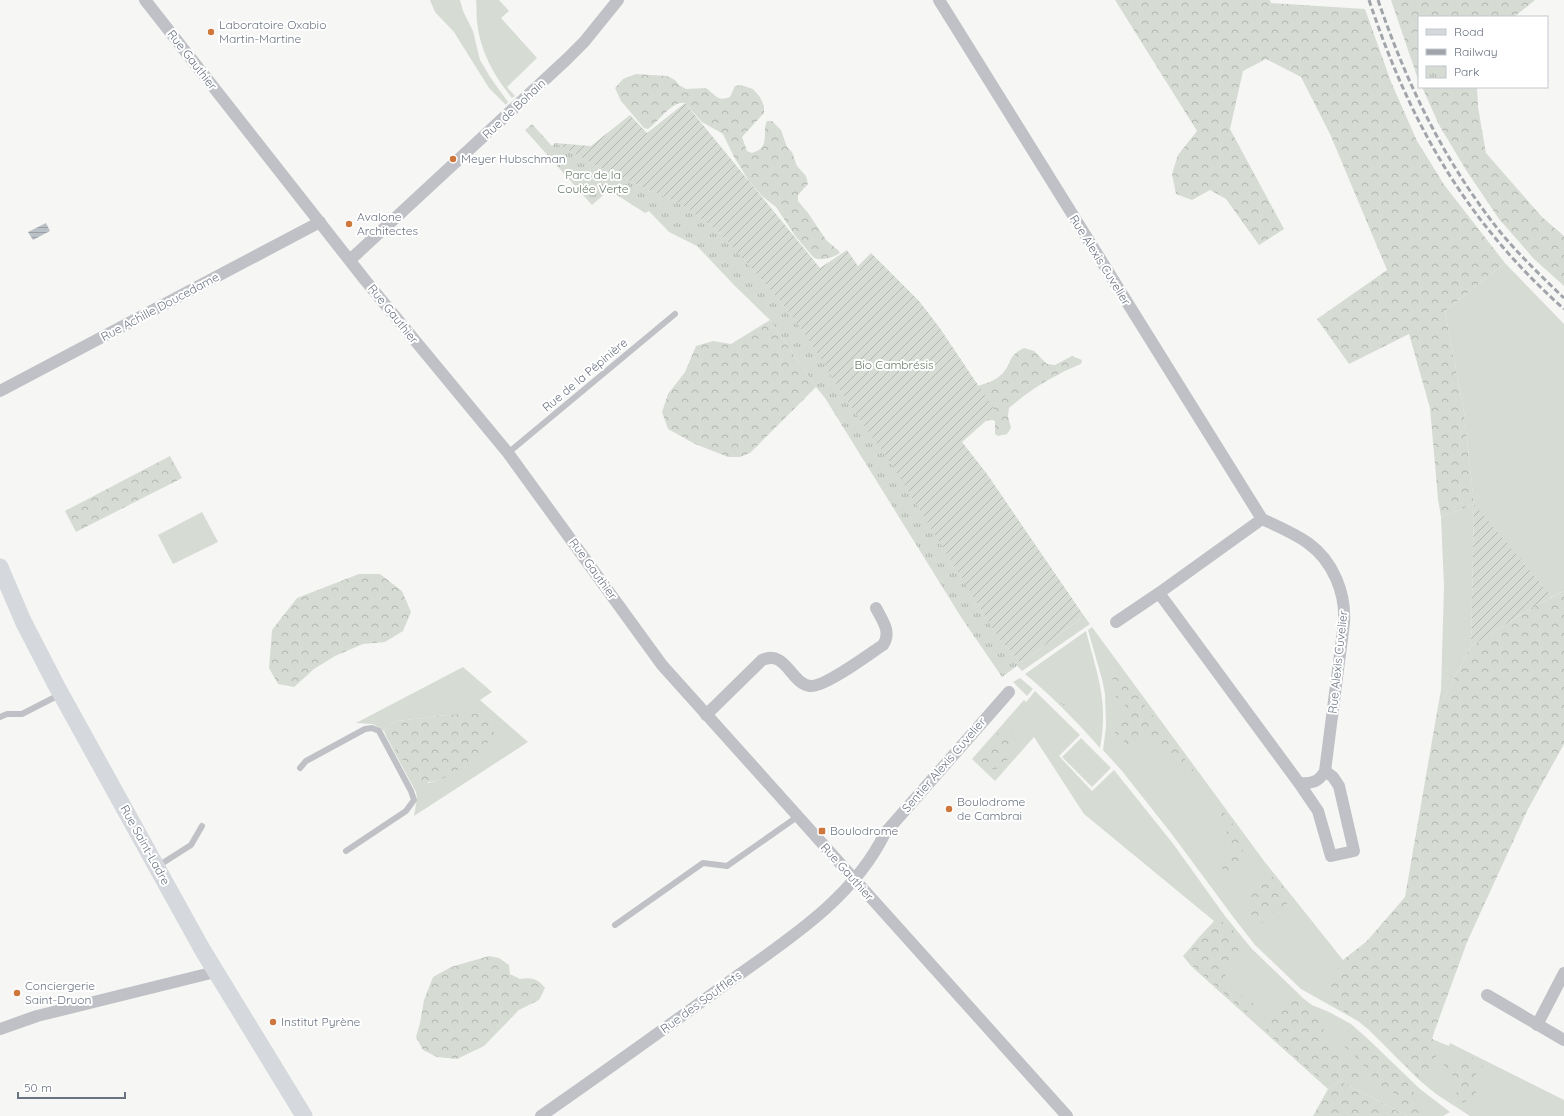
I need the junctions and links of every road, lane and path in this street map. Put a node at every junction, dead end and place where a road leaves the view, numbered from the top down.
1 (145, 0) edge
2 (618, 0) edge
3 (939, 0) edge
4 (320, 222) junction
5 (350, 260) junction
6 (675, 314) dead end
7 (0, 390) edge
8 (508, 453) junction
9 (1262, 519) junction
10 (0, 567) edge
11 (1159, 593) junction
12 (876, 608) dead end
13 (1116, 622) dead end
14 (1009, 692) dead end
15 (61, 694) junction
16 (706, 715) junction
17 (0, 718) edge
18 (300, 768) dead end
19 (1325, 772) junction
20 (1300, 783) junction
21 (797, 816) junction
22 (202, 826) dead end
23 (346, 851) dead end
24 (157, 867) junction
25 (853, 879) junction
26 (615, 925) dead end
27 (216, 972) junction
28 (1564, 973) edge
29 (1486, 995) dead end
30 (1536, 1025) junction
31 (0, 1029) edge
32 (1564, 1040) edge
33 (304, 1116) edge
34 (541, 1116) edge
35 (1067, 1116) edge

1 - 4 street, Rue Gauthier
2 - 5 street, Rue de Bohain
3 - 9 street, Rue Alexis Cuvelier
4 - 5 street, Rue Gauthier
4 - 7 street, Rue Achille Doucedame
5 - 8 street, Rue Gauthier
6 - 8 lane, Rue de la Pépinière
8 - 16 street, Rue Gauthier
9 - 11 street
9 - 19 street, Rue Alexis Cuvelier
10 - 15 street, Rue Saint-Ladre
11 - 13 street
11 - 20 street
12 - 16 street
14 - 25 street, Sentier Alexis Cuvelier
15 - 17 lane
15 - 24 street, Rue Saint-Ladre
16 - 21 street, Rue Gauthier
18 - 23 lane
19 - 20 street
19 - 20 street
21 - 25 street, Rue Gauthier
21 - 26 lane
22 - 24 lane
24 - 27 street, Rue Saint-Ladre
25 - 34 street, Rue des Soufflets
25 - 35 street, Rue Gauthier
27 - 31 street
27 - 33 street, Rue Saint-Ladre
28 - 30 street
29 - 30 street
30 - 32 street

